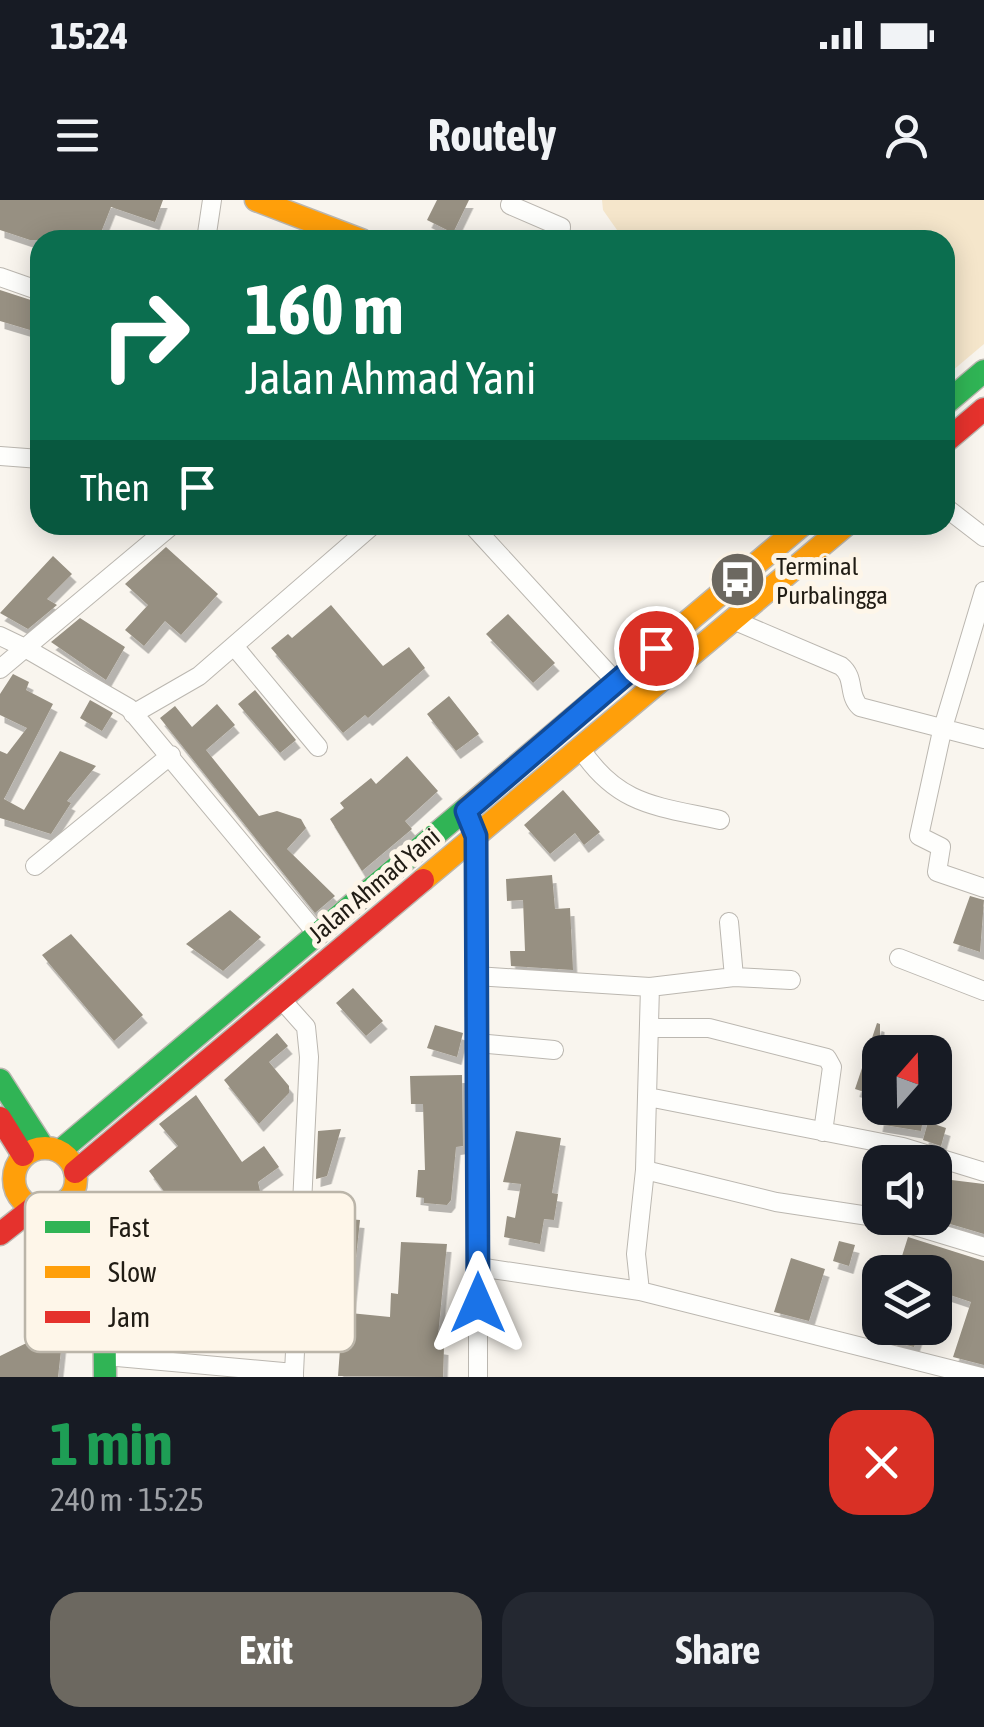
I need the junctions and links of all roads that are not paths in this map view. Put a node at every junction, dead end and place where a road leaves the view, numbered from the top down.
1 (212, 200) edge
2 (256, 200) edge
3 (510, 205) dead end
4 (294, 207) edge
5 (208, 230) edge
6 (339, 230) edge
7 (561, 230) edge
8 (0, 277) edge
9 (30, 288) edge
10 (984, 372) edge
11 (955, 396) edge
12 (984, 409) edge
13 (955, 434) edge
14 (0, 456) edge
15 (30, 458) edge
16 (955, 515) edge
17 (160, 535) edge
18 (362, 535) edge
19 (481, 535) edge
20 (790, 535) edge
21 (834, 535) edge
22 (984, 538) edge
23 (984, 590) edge
24 (733, 620) junction
25 (0, 636) edge
26 (234, 646) junction
27 (25, 648) junction
28 (0, 670) edge
29 (616, 682) junction
30 (134, 714) junction
31 (942, 731) junction
32 (984, 739) edge
33 (318, 746) dead end
34 (580, 748) junction
35 (171, 755) junction
36 (466, 811) junction
37 (720, 820) dead end
38 (476, 836) junction
39 (36, 866) dead end
40 (984, 888) edge
41 (729, 922) dead end
42 (317, 934) junction
43 (899, 958) dead end
44 (476, 976) junction
45 (734, 977) junction
46 (790, 980) dead end
47 (650, 986) junction
48 (984, 991) edge
49 (281, 999) junction
50 (650, 1028) junction
51 (476, 1043) junction
52 (554, 1050) dead end
53 (0, 1080) edge
54 (648, 1097) junction
55 (0, 1118) edge
56 (823, 1132) junction
57 (42, 1151) junction
58 (645, 1170) junction
59 (75, 1172) junction
60 (984, 1172) edge
61 (70, 1192) edge
62 (303, 1192) edge
63 (8, 1196) edge
64 (25, 1214) edge
65 (0, 1234) edge
66 (984, 1247) edge
67 (478, 1266) junction
68 (640, 1291) junction
69 (106, 1366) edge
70 (942, 1373) edge
71 (294, 1375) edge
72 (478, 1377) edge
73 (981, 1377) edge

1 - 5 street
2 - 4 main road
3 - 7 street
4 - 6 main road
8 - 9 street
10 - 11 main road
12 - 13 main road
14 - 15 street
16 - 22 street
17 - 27 street
18 - 26 street
19 - 29 street
20 - 29 main road, Jalan Ahmad Yani
21 - 24 main road, Jalan Ahmad Yani
23 - 31 street
24 - 31 street
24 - 34 main road, Jalan Ahmad Yani
25 - 27 street
26 - 30 street
26 - 33 street
27 - 28 street
27 - 30 street
29 - 36 main road, Jalan Ahmad Yani
30 - 35 street
31 - 32 street
31 - 40 street
34 - 37 street
34 - 38 main road, Jalan Ahmad Yani
35 - 39 street
35 - 42 street
36 - 38 street
36 - 42 main road, Jalan Ahmad Yani
38 - 44 street
38 - 49 main road, Jalan Ahmad Yani
41 - 45 street
42 - 57 main road, Jalan Ahmad Yani
43 - 48 street
44 - 47 street
44 - 51 street
45 - 46 street
45 - 47 street
47 - 50 street
49 - 59 main road, Jalan Ahmad Yani
49 - 62 street
50 - 54 street
50 - 56 street
51 - 52 street
51 - 67 street
53 - 57 main road
54 - 56 street
54 - 58 street
55 - 57 main road
56 - 60 street
57 - 59 main road
57 - 63 main road
58 - 66 street
58 - 68 street
59 - 61 main road
64 - 65 main road
67 - 68 street
67 - 72 street
68 - 70 street
69 - 71 street
70 - 73 street

